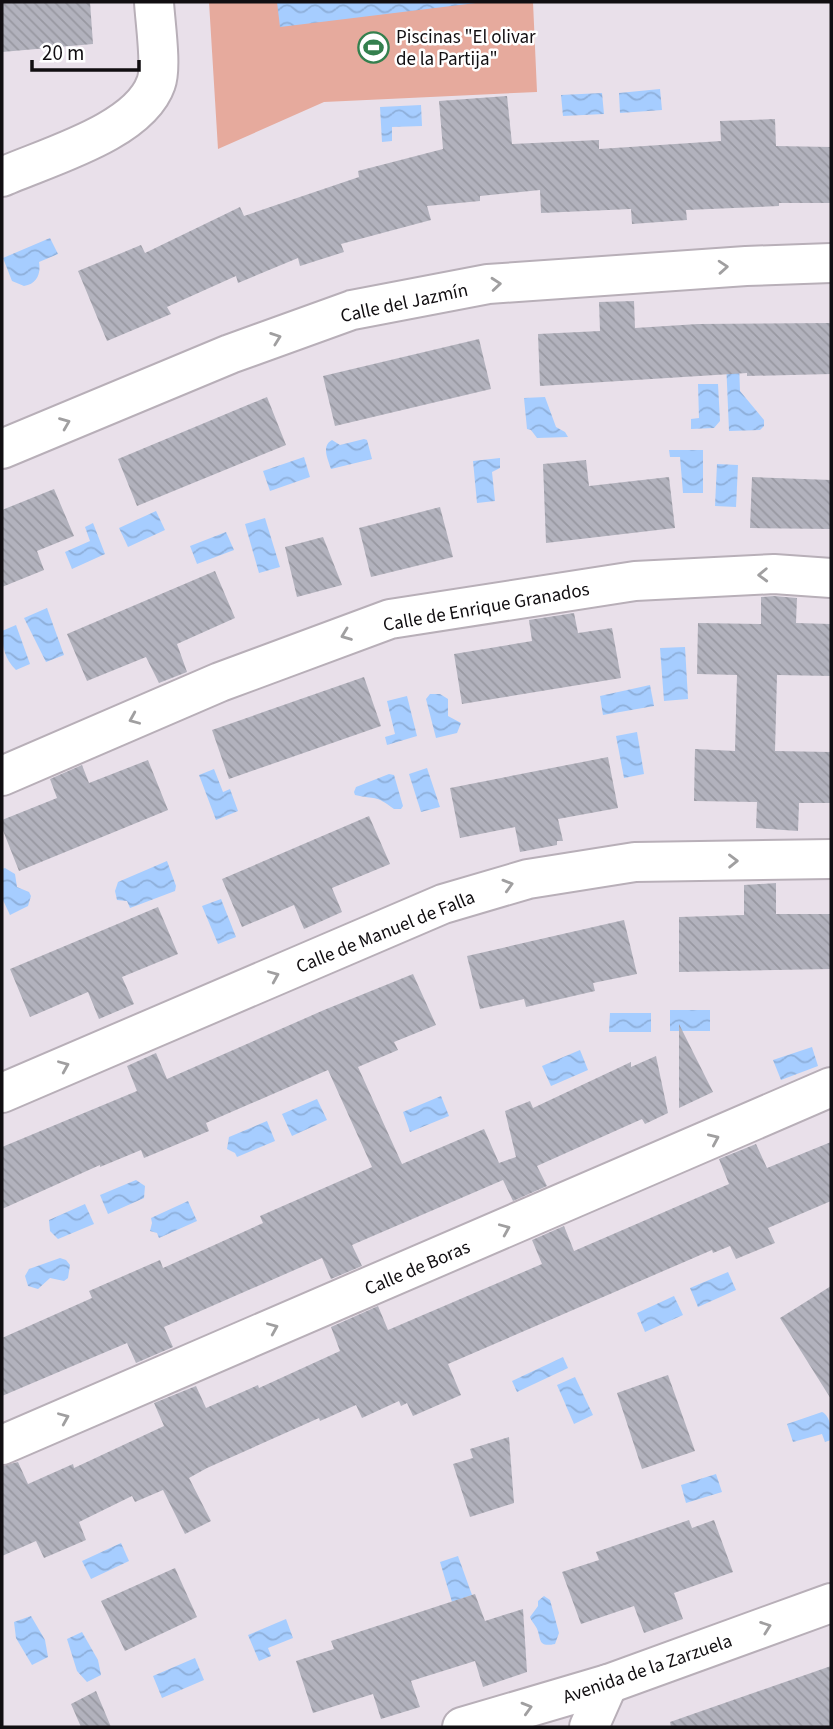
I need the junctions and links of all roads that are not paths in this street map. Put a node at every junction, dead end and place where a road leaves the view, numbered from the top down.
1 (154, 2) edge
2 (2, 177) edge
3 (831, 263) edge
4 (2, 449) edge
5 (831, 578) edge
6 (2, 776) edge
7 (831, 859) edge
8 (831, 1087) edge
9 (2, 1093) edge
10 (2, 1445) edge
11 (831, 1603) edge
12 (608, 1684) junction
13 (462, 1727) edge
14 (589, 1727) edge

1 - 2 street
4 -> 3 street, Calle del Jazmín
5 -> 6 street, Calle de Enrique Granados
9 -> 7 street, Calle de Manuel de Falla
10 -> 8 street, Calle de Boras
12 -> 11 street, Avenida de la Zarzuela
13 -> 12 street, Avenida de la Zarzuela
12 - 14 street

